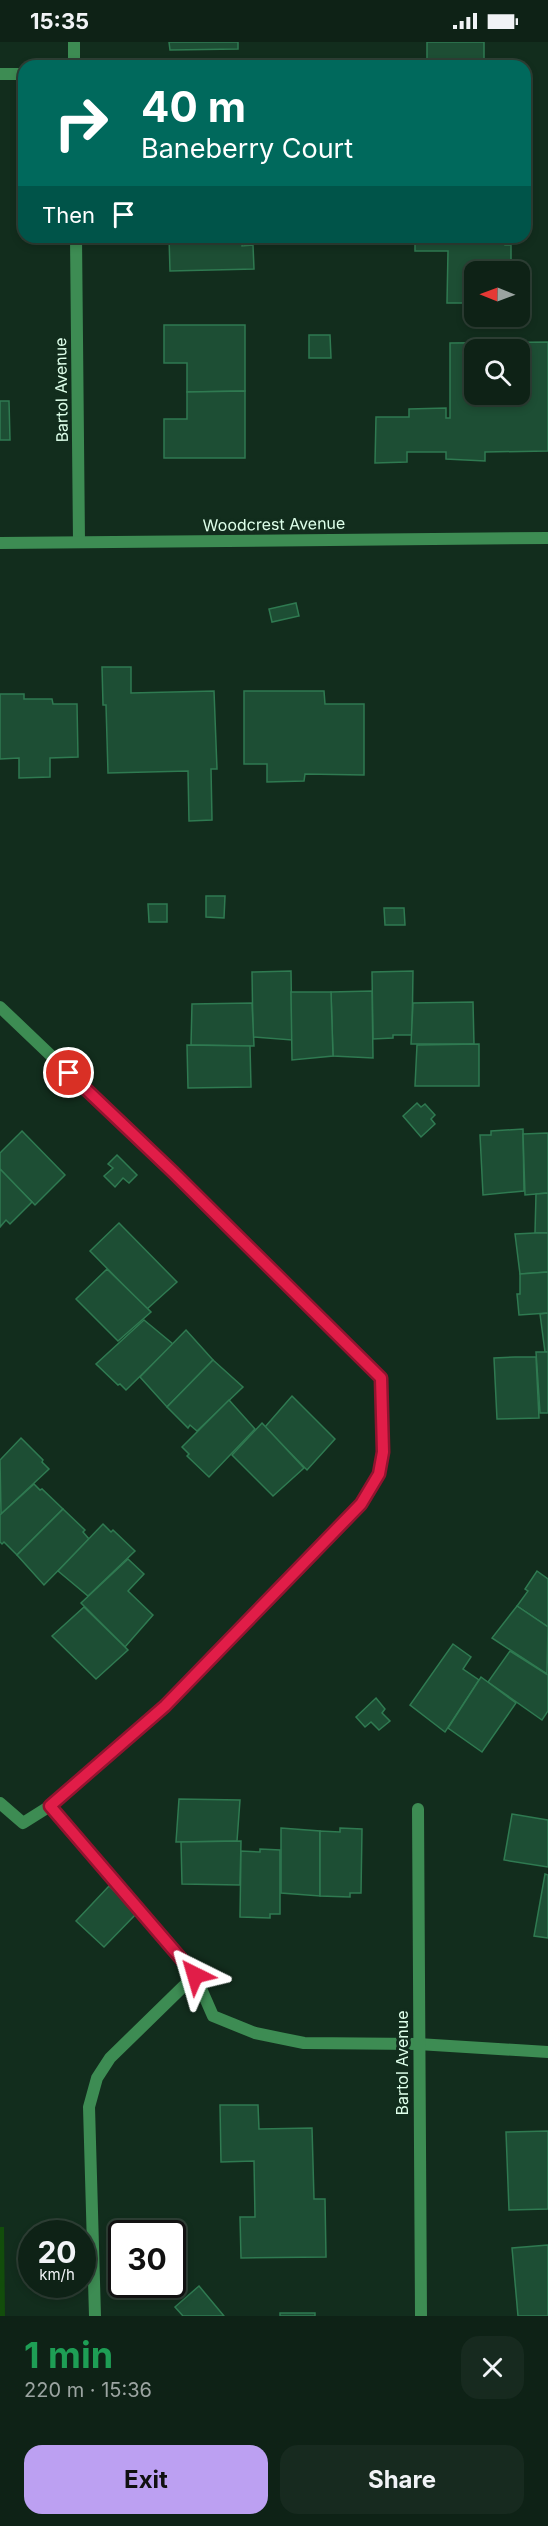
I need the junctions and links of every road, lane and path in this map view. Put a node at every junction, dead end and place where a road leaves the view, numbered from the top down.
1 (74, 42) edge
2 (74, 60) edge
3 (0, 74) edge
4 (18, 74) edge
5 (76, 243) edge
6 (548, 538) edge
7 (79, 542) junction
8 (0, 543) edge
9 (0, 1007) edge
10 (0, 1803) edge
11 (50, 1806) junction
12 (418, 1809) dead end
13 (195, 1975) junction
14 (418, 2044) junction
15 (548, 2052) edge
16 (95, 2316) edge
17 (421, 2316) edge

1 - 2 street
3 - 4 street
5 - 7 street, Bartol Avenue
6 - 7 street, Woodcrest Avenue
7 - 8 street, Woodcrest Avenue
9 - 11 street
10 - 11 street
11 - 13 street
12 - 14 street, Bartol Avenue
13 - 14 street
13 - 16 street
14 - 15 street
14 - 17 street, Bartol Avenue

